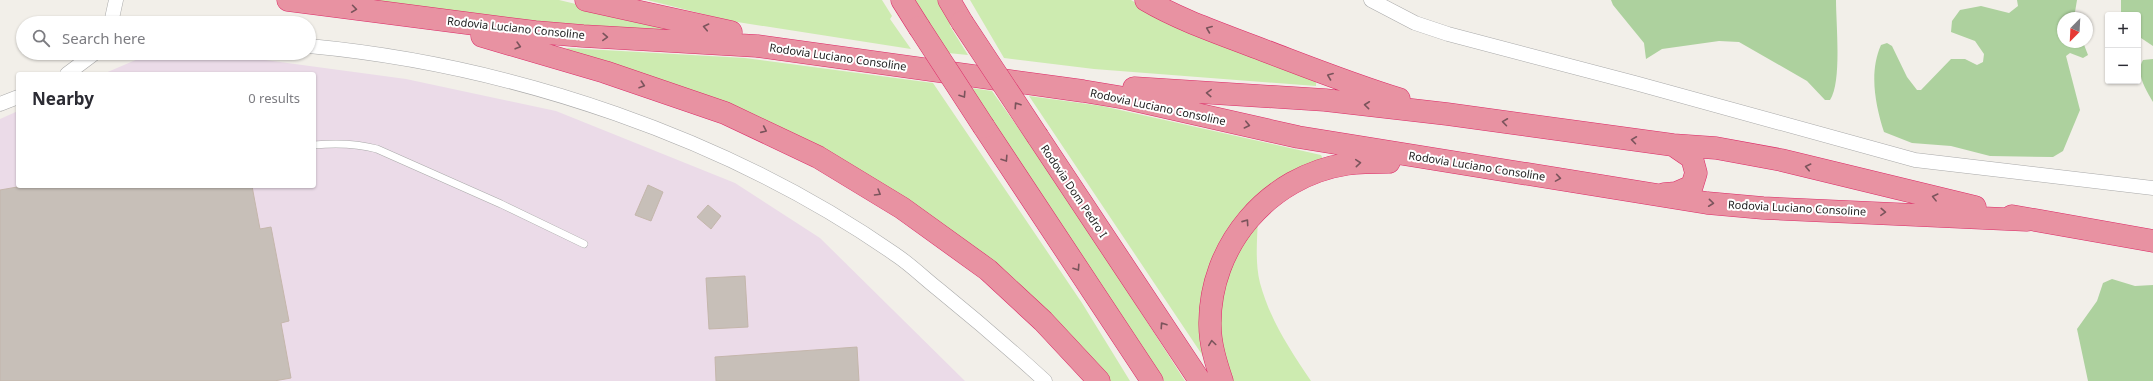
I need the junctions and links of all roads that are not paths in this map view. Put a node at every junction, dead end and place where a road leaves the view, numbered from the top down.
1 (116, 0) edge
2 (288, 0) edge
3 (586, 0) edge
4 (902, 0) edge
5 (949, 0) edge
6 (1146, 0) edge
7 (1371, 0) edge
8 (113, 16) edge
9 (414, 17) junction
10 (316, 47) edge
11 (86, 60) edge
12 (70, 72) edge
13 (16, 98) edge
14 (0, 104) edge
15 (1447, 114) junction
16 (316, 145) edge
17 (1673, 145) junction
18 (1436, 159) junction
19 (2153, 188) edge
20 (1659, 194) junction
21 (2027, 220) junction
22 (2153, 241) edge
23 (584, 244) dead end
24 (1045, 381) edge
25 (1099, 381) edge
26 (1152, 381) edge
27 (1200, 381) edge
28 (1222, 381) edge

1 - 8 street
2 -> 9 highway, Rodovia Luciano Consoline
15 -> 3 highway, Rodovia Luciano Consoline
4 -> 26 highway, bridge
27 -> 5 highway, Rodovia Dom Pedro I, bridge
15 -> 6 highway
7 - 19 street
9 -> 18 highway, Rodovia Luciano Consoline
9 -> 25 highway
10 - 24 street
11 - 12 street
13 - 14 street
17 -> 15 highway, Rodovia Luciano Consoline
16 - 23 lane
17 - 20 highway
21 -> 17 highway, Rodovia Luciano Consoline
18 -> 20 highway, Rodovia Luciano Consoline
28 -> 18 highway
20 -> 21 highway, Rodovia Luciano Consoline
21 - 22 highway, Rodovia Luciano Consoline

